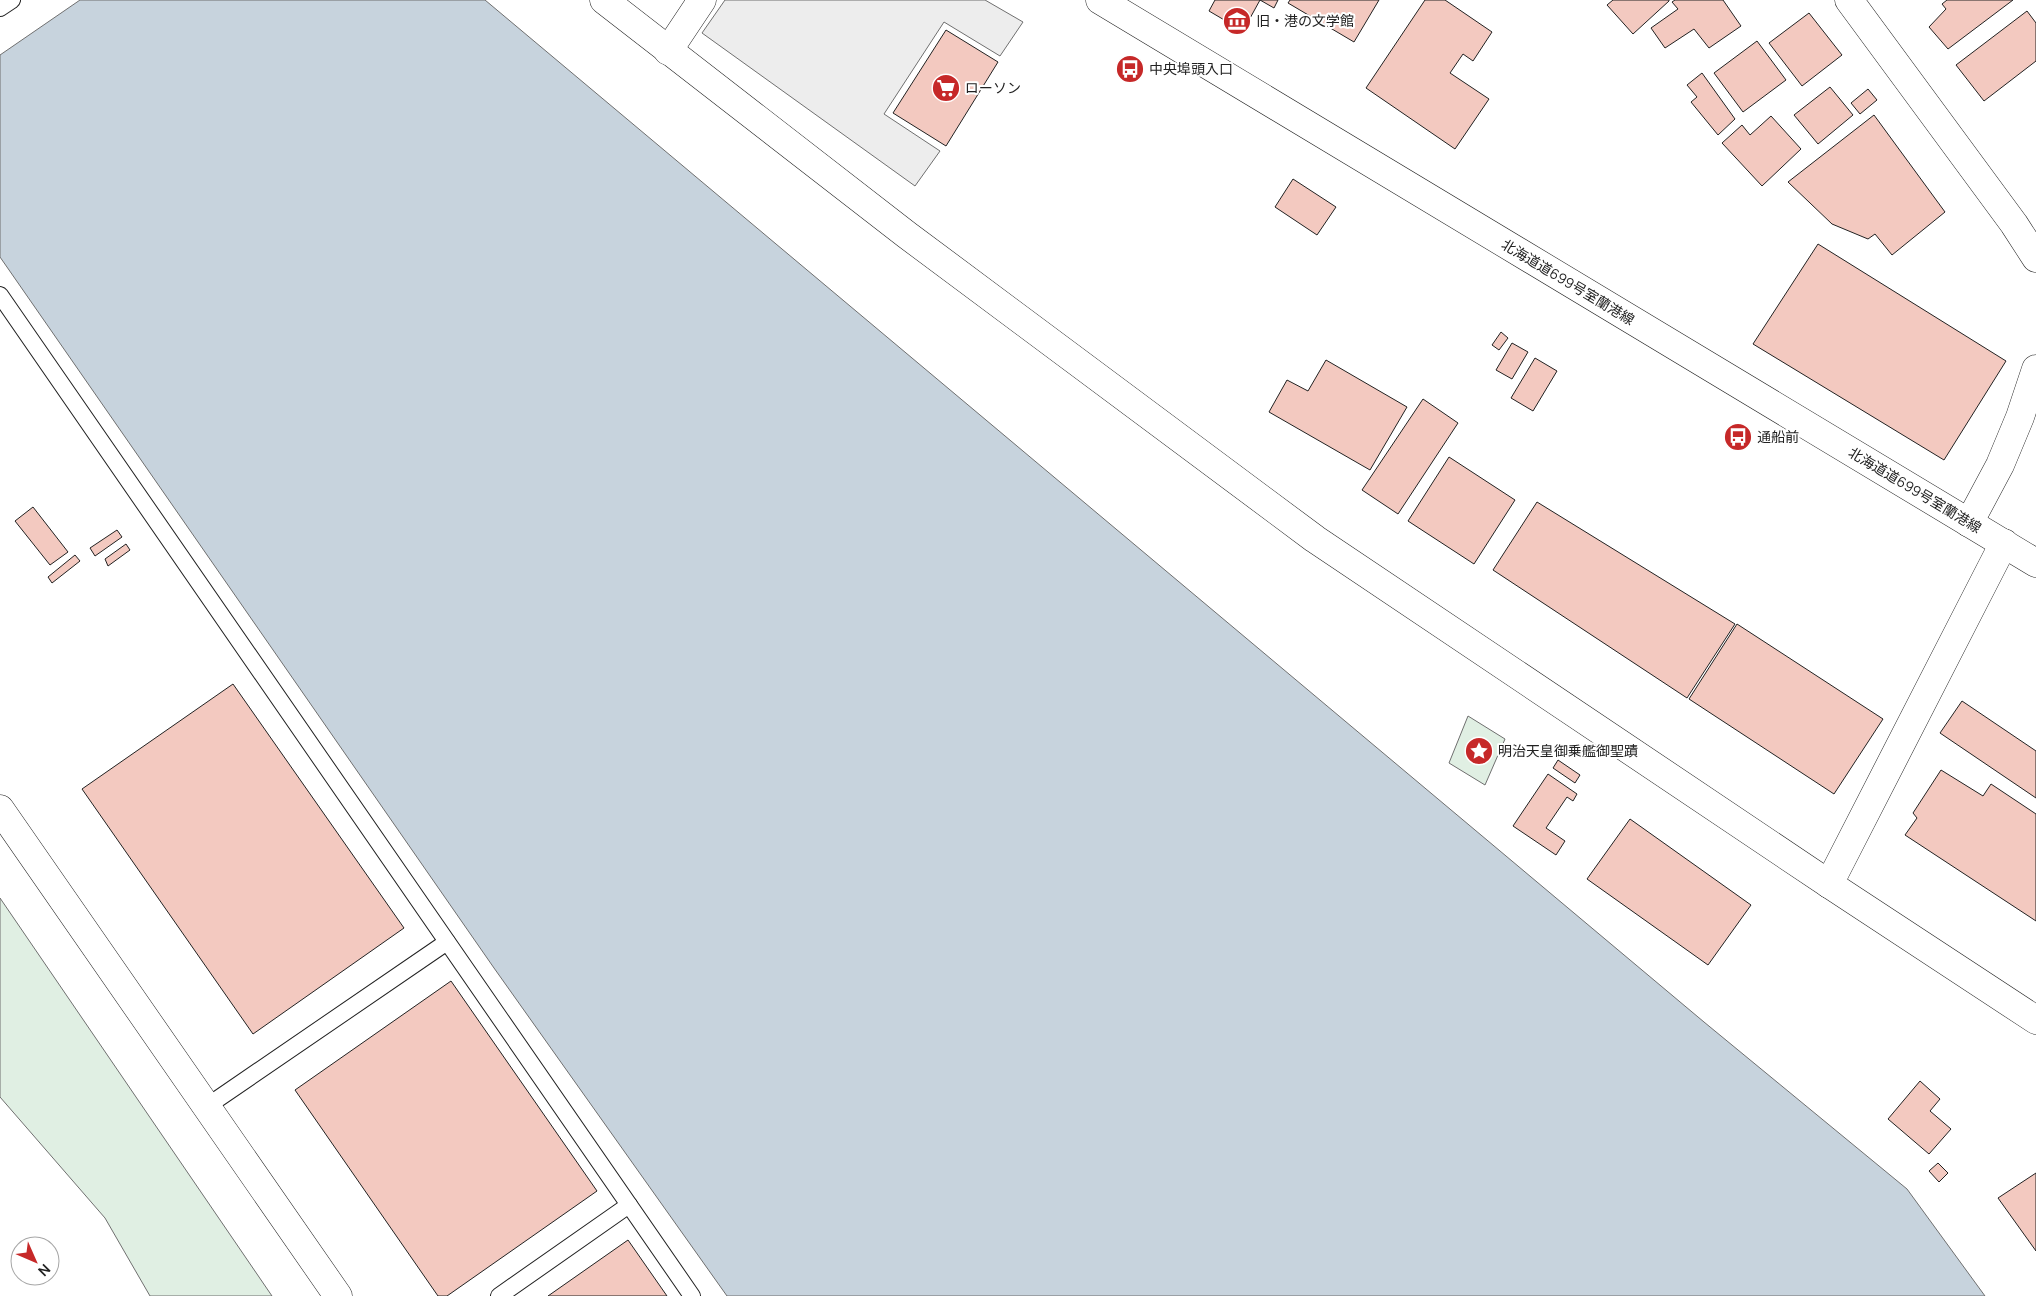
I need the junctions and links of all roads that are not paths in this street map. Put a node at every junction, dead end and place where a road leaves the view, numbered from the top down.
1 (12, 0) edge
2 (604, 0) edge
3 (702, 0) edge
4 (1100, 0) edge
5 (1849, 0) edge
6 (0, 8) edge
7 (668, 51) junction
8 (2036, 258) edge
9 (0, 295) edge
10 (2036, 370) edge
11 (1970, 523) junction
12 (2004, 542) junction
13 (2036, 563) edge
14 (2, 817) edge
15 (1829, 884) junction
16 (447, 942) junction
17 (2036, 1020) edge
18 (206, 1107) junction
19 (629, 1205) junction
20 (338, 1296) edge
21 (498, 1296) edge
22 (692, 1296) edge

1 - 6 lane
2 - 7 street
3 - 7 street
4 - 11 street, 北海道道699号室蘭港線
5 - 8 street
7 - 15 street
9 - 16 lane
10 - 11 street
11 - 12 street, 北海道道699号室蘭港線
12 - 13 street, 北海道道699号室蘭港線
12 - 15 street
14 - 18 street
15 - 17 street
16 - 18 lane
16 - 19 lane
18 - 20 street
19 - 21 lane
19 - 22 lane

